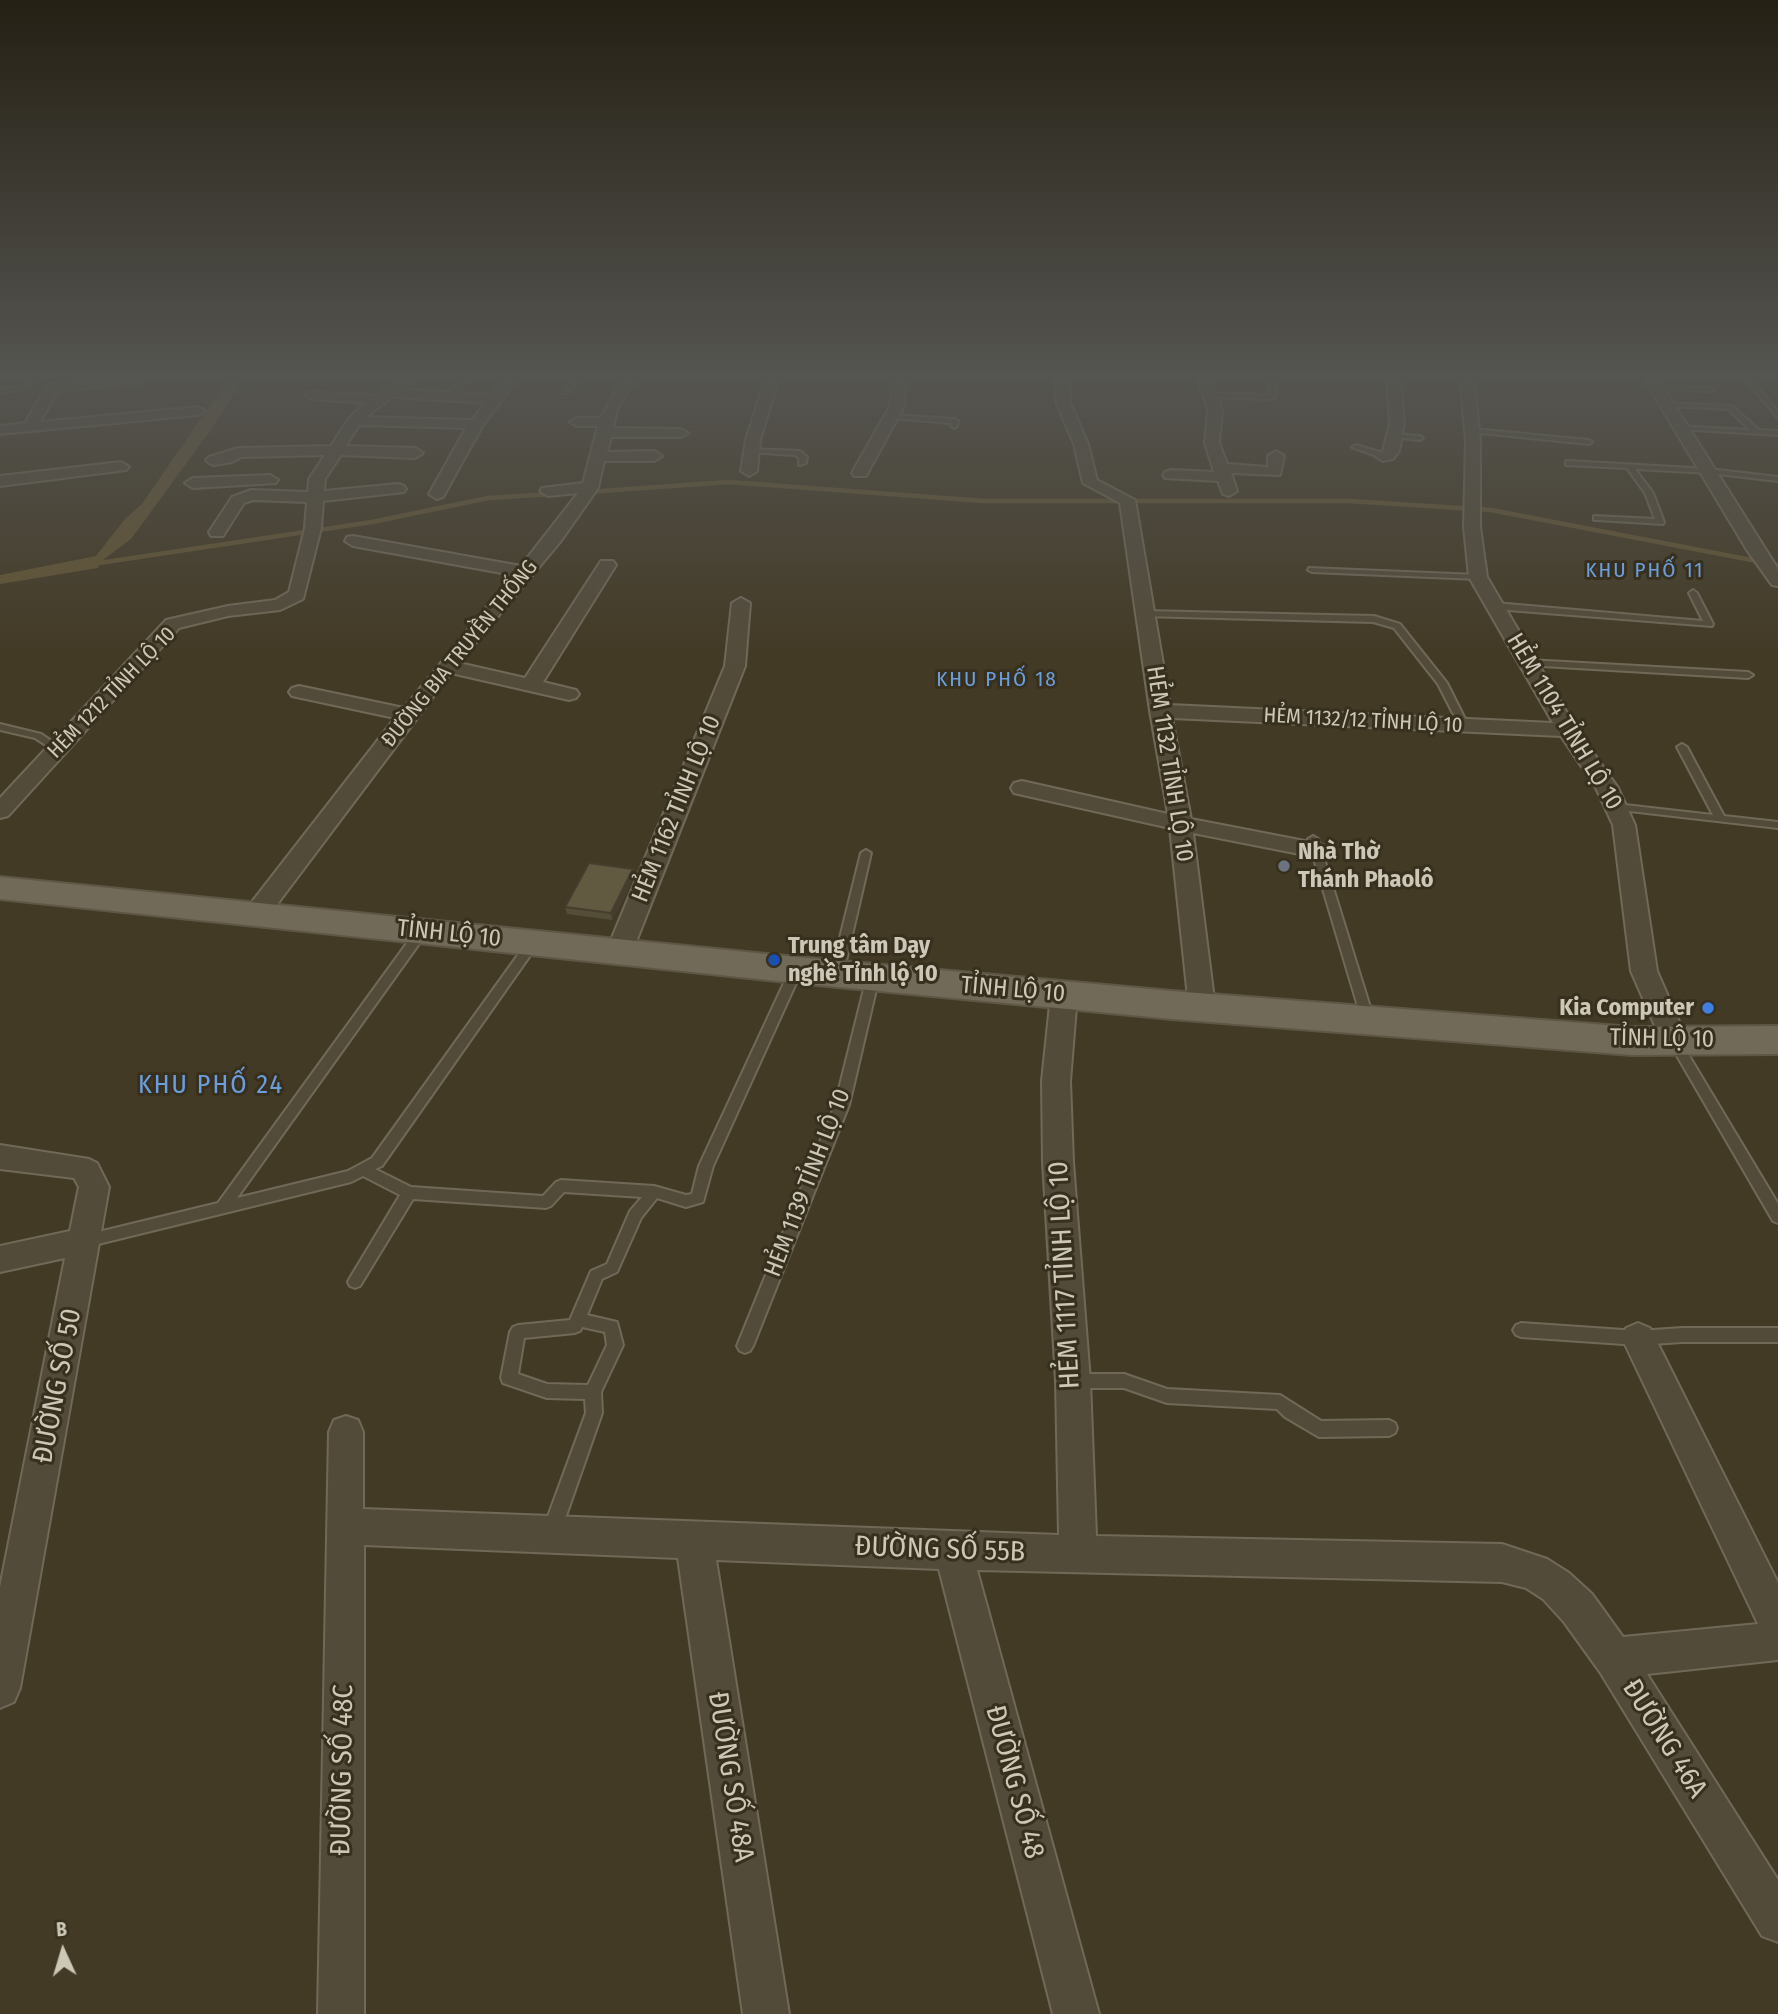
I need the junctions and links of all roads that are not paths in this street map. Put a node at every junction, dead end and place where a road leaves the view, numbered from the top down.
1 (69, 473) edge
2 (310, 473) edge
3 (449, 473) edge
4 (593, 473) edge
5 (1087, 473) edge
6 (1223, 473) edge
7 (1267, 473) edge
8 (1473, 473) edge
9 (1634, 473) edge
10 (1710, 473) edge
11 (1729, 473) edge
12 (1171, 475) dead end
13 (1225, 478) junction
14 (1778, 478) edge
15 (304, 479) junction
16 (0, 481) edge
17 (193, 483) dead end
18 (590, 488) junction
19 (398, 489) dead end
20 (548, 491) dead end
21 (1105, 491) joint
22 (437, 494) dead end
23 (315, 497) junction
24 (1597, 518) dead end
25 (217, 532) dead end
26 (353, 541) dead end
27 (607, 565) dead end
28 (1312, 570) dead end
29 (524, 572) junction
30 (1478, 577) junction
31 (1776, 578) edge
32 (1693, 593) dead end
33 (741, 603) dead end
34 (1495, 606) junction
35 (1144, 614) junction
36 (1528, 663) junction
37 (446, 666) junction
38 (1748, 675) dead end
39 (531, 685) junction
40 (299, 692) dead end
41 (569, 694) dead end
42 (1160, 711) junction
43 (410, 715) junction
44 (1463, 725) junction
45 (0, 727) edge
46 (1567, 730) junction
47 (1682, 747) dead end
48 (58, 749) junction
49 (1022, 788) dead end
50 (1616, 807) junction
51 (0, 811) edge
52 (1720, 818) junction
53 (1181, 824) junction
54 (1778, 825) edge
55 (1314, 845) joint
56 (866, 853) dead end
57 (0, 888) edge
58 (257, 913) junction
59 (422, 931) junction
60 (532, 944) junction
61 (619, 952) junction
62 (796, 970) junction
63 (855, 975) junction
64 (1064, 995) junction
65 (1202, 1007) junction
66 (1368, 1020) junction
67 (1778, 1040) edge
68 (1675, 1042) junction
69 (0, 1157) edge
70 (364, 1170) junction
71 (654, 1192) junction
72 (409, 1193) junction
73 (223, 1207) junction
74 (1778, 1217) edge
75 (85, 1241) junction
76 (0, 1259) edge
77 (355, 1282) dead end
78 (579, 1320) junction
79 (1521, 1330) dead end
80 (1778, 1335) edge
81 (1638, 1338) junction
82 (745, 1346) dead end
83 (1073, 1381) junction
84 (593, 1392) junction
85 (1389, 1428) dead end
86 (346, 1432) dead end
87 (346, 1526) junction
88 (550, 1534) junction
89 (694, 1539) junction
90 (953, 1551) junction
91 (1078, 1555) junction
92 (1534, 1572) joint
93 (1778, 1624) edge
94 (1778, 1641) edge
95 (1614, 1658) junction
96 (0, 1688) edge
97 (1778, 1920) edge
98 (341, 2014) edge
99 (766, 2014) edge
100 (1076, 2014) edge

1 - 16 street
2 - 15 street
3 - 22 street
4 - 18 street, ĐƯỜNG BIA TRUYỀN THỐNG
5 - 21 street
6 - 13 street
7 - 13 street
8 - 30 street, HẺM 1104 TỈNH LỘ 10
9 - 24 lane
10 - 31 street
11 - 14 lane
12 - 13 street
15 - 17 street
15 - 23 street, HẺM 1212 TỈNH LỘ 10
18 - 20 street
18 - 29 street, ĐƯỜNG BIA TRUYỀN THỐNG
19 - 23 street
21 - 35 street, HẺM 1132 TỈNH LỘ 10
23 - 25 street
23 - 48 street, HẺM 1212 TỈNH LỘ 10
26 - 29 street
27 - 39 street
28 - 30 lane
29 - 37 street, ĐƯỜNG BIA TRUYỀN THỐNG
30 - 34 street, HẺM 1104 TỈNH LỘ 10
32 - 34 lane
33 - 61 street, HẺM 1162 TỈNH LỘ 10
34 - 36 street, HẺM 1104 TỈNH LỘ 10
35 - 42 street, HẺM 1132 TỈNH LỘ 10
35 - 44 lane
36 - 38 lane
36 - 46 street, HẺM 1104 TỈNH LỘ 10
37 - 39 street
37 - 43 street, ĐƯỜNG BIA TRUYỀN THỐNG
39 - 41 street
40 - 43 street
42 - 44 street, HẺM 1132/12 TỈNH LỘ 10
42 - 53 street, HẺM 1132 TỈNH LỘ 10
43 - 58 street, ĐƯỜNG BIA TRUYỀN THỐNG
44 - 46 street, HẺM 1132/12 TỈNH LỘ 10
45 - 48 lane
46 - 50 street, HẺM 1104 TỈNH LỘ 10
47 - 52 lane
48 - 51 street, HẺM 1212 TỈNH LỘ 10
49 - 53 street
50 - 52 lane
50 - 68 street, HẺM 1104 TỈNH LỘ 10
52 - 54 lane
53 - 55 street
53 - 65 street, HẺM 1132 TỈNH LỘ 10
55 - 66 lane
56 - 63 lane, HẺM 1139 TỈNH LỘ 10
57 - 58 main road, TỈNH LỘ 10
58 - 59 main road, TỈNH LỘ 10
59 - 60 main road, TỈNH LỘ 10
59 - 73 lane
60 - 61 main road, TỈNH LỘ 10
60 - 70 lane
61 - 62 main road, TỈNH LỘ 10
62 - 63 main road, TỈNH LỘ 10
62 - 71 lane
63 - 64 main road, TỈNH LỘ 10
63 - 82 lane, HẺM 1139 TỈNH LỘ 10
64 - 65 main road, TỈNH LỘ 10
64 - 83 street, HẺM 1117 TỈNH LỘ 10
65 - 66 main road, TỈNH LỘ 10
66 - 68 main road, TỈNH LỘ 10
67 - 68 main road, TỈNH LỘ 10
68 - 74 lane
69 - 75 street, ĐƯỜNG SỐ 50
70 - 72 lane
70 - 73 lane
71 - 72 lane
71 - 78 lane
72 - 77 lane
73 - 75 lane
75 - 76 street
75 - 96 street, ĐƯỜNG SỐ 50
78 - 84 lane
78 - 84 lane
79 - 81 lane
80 - 81 lane
81 - 93 street
83 - 85 lane
83 - 91 street, HẺM 1117 TỈNH LỘ 10
84 - 88 lane
86 - 87 street, ĐƯỜNG SỐ 48C
87 - 88 street, ĐƯỜNG SỐ 55B
87 - 98 street, ĐƯỜNG SỐ 48C
88 - 89 street, ĐƯỜNG SỐ 55B
89 - 90 street, ĐƯỜNG SỐ 55B
89 - 99 street, ĐƯỜNG SỐ 48A
90 - 91 street, ĐƯỜNG SỐ 55B
90 - 100 street, ĐƯỜNG SỐ 48
91 - 92 street, ĐƯỜNG SỐ 55B
92 - 95 street, ĐƯỜNG 46A
94 - 95 street
95 - 97 street, ĐƯỜNG 46A

